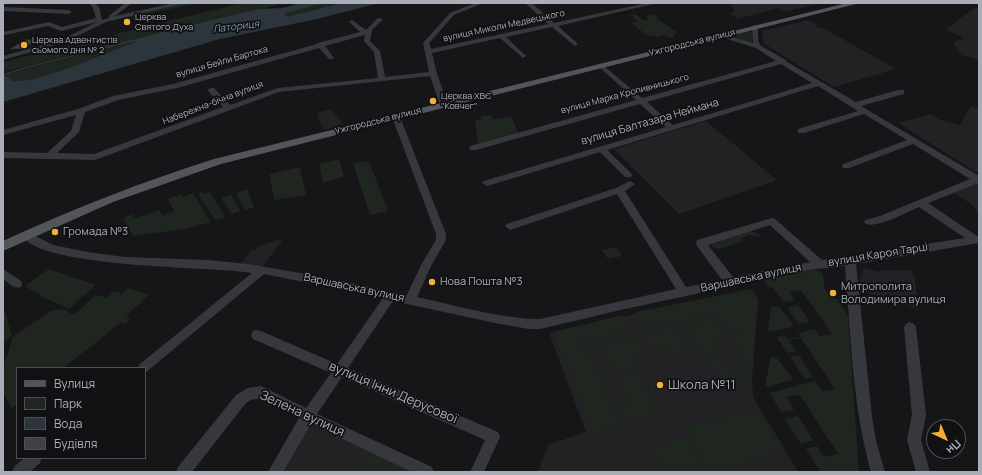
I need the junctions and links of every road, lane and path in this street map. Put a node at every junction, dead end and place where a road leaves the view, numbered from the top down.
1 (8, 3) edge
2 (92, 3) edge
3 (129, 3) edge
4 (153, 3) edge
5 (181, 3) edge
6 (480, 3) edge
7 (528, 3) edge
8 (655, 3) edge
9 (856, 3) edge
10 (3, 8) edge
11 (69, 12) dead end
12 (142, 12) junction
13 (380, 19) dead end
14 (108, 20) junction
15 (99, 22) junction
16 (352, 22) dead end
17 (552, 25) junction
18 (756, 28) junction
19 (367, 32) junction
20 (5, 33) dead end
21 (501, 36) junction
22 (721, 36) junction
23 (320, 44) junction
24 (575, 44) dead end
25 (758, 47) junction
26 (427, 52) junction
27 (523, 56) dead end
28 (3, 58) edge
29 (331, 58) dead end
30 (784, 61) junction
31 (601, 66) junction
32 (433, 74) junction
33 (382, 80) junction
34 (820, 83) junction
35 (211, 90) dead end
36 (901, 92) dead end
37 (641, 101) junction
38 (444, 105) junction
39 (856, 105) junction
40 (228, 108) junction
41 (865, 110) junction
42 (81, 111) junction
43 (396, 117) junction
44 (672, 128) junction
45 (802, 131) dead end
46 (3, 133) edge
47 (915, 140) junction
48 (472, 148) dead end
49 (601, 148) junction
50 (3, 155) edge
51 (50, 155) junction
52 (846, 166) dead end
53 (978, 179) edge
54 (487, 183) dead end
55 (619, 190) junction
56 (920, 203) junction
57 (869, 222) dead end
58 (510, 226) dead end
59 (26, 235) junction
60 (976, 239) edge
61 (3, 246) edge
62 (850, 261) junction
63 (819, 264) junction
64 (262, 270) junction
65 (3, 273) edge
66 (730, 282) junction
67 (17, 284) dead end
68 (683, 292) junction
69 (390, 295) junction
70 (410, 299) junction
71 (910, 327) dead end
72 (257, 335) dead end
73 (145, 367) edge
74 (338, 370) junction
75 (308, 416) junction
76 (35, 459) edge
77 (19, 472) edge
78 (183, 472) edge
79 (275, 472) edge
80 (427, 472) edge
81 (478, 472) edge
82 (878, 472) edge
83 (923, 472) edge

1 - 10 street
2 - 15 street
3 - 14 street
4 - 12 street
5 - 12 street
6 - 26 street
7 - 17 street
8 - 17 street, вулиця Миколи Медвецького
9 - 18 main road, Ужгородська вулиця
10 - 11 street
12 - 14 street
13 - 19 street
14 - 15 street
15 - 20 street
15 - 28 street
16 - 19 street
17 - 21 street, вулиця Миколи Медвецького
17 - 24 street
18 - 22 main road, Ужгородська вулиця
18 - 25 street
19 - 23 street, вулиця Бейли Бартока
19 - 33 street
21 - 26 street, вулиця Миколи Медвецького
21 - 27 street
22 - 25 street
22 - 31 main road, Ужгородська вулиця
23 - 29 street
23 - 42 street, вулиця Бейли Бартока
25 - 30 street
26 - 32 street
30 - 34 street
30 - 37 street, вулиця Марка Кропивницького
31 - 37 street
31 - 38 main road, Ужгородська вулиця
32 - 33 street, Набережна-бічна вулиця
32 - 38 street
33 - 40 street, Набережна-бічна вулиця
34 - 39 street
34 - 44 street, вулиця Балтазара Неймана
35 - 40 street
36 - 39 street
37 - 44 street
37 - 48 street, вулиця Марка Кропивницького
38 - 43 main road, Ужгородська вулиця
39 - 41 street
40 - 51 street, Набережна-бічна вулиця
41 - 45 street
41 - 47 street
42 - 46 street, вулиця Бейли Бартока
42 - 51 street
43 - 59 main road, Ужгородська вулиця
43 - 70 street
44 - 49 street, вулиця Балтазара Неймана
47 - 52 street
47 - 53 street
49 - 54 street, вулиця Балтазара Неймана
49 - 55 street
50 - 51 street, Набережна-бічна вулиця
53 - 56 street
55 - 58 street
55 - 68 street
56 - 57 street
56 - 60 street
59 - 61 main road, Ужгородська вулиця
59 - 64 street, Варшавська вулиця
60 - 62 street, вулиця Кароя Тарці
62 - 63 street, вулиця Кароя Тарці
62 - 82 street
63 - 66 street, Варшавська вулиця
63 - 66 street, вулиця Кароя Тарці
64 - 69 street, Варшавська вулиця
64 - 73 street
65 - 67 street
66 - 68 street, Варшавська вулиця
68 - 70 street, Варшавська вулиця
69 - 70 street, Варшавська вулиця
69 - 74 street
71 - 83 street
72 - 74 street, вулиця Інни Дерусової
74 - 75 street
74 - 81 street, вулиця Інни Дерусової
75 - 78 street, Зелена вулиця
75 - 79 street
75 - 80 street, Зелена вулиця
76 - 77 street

